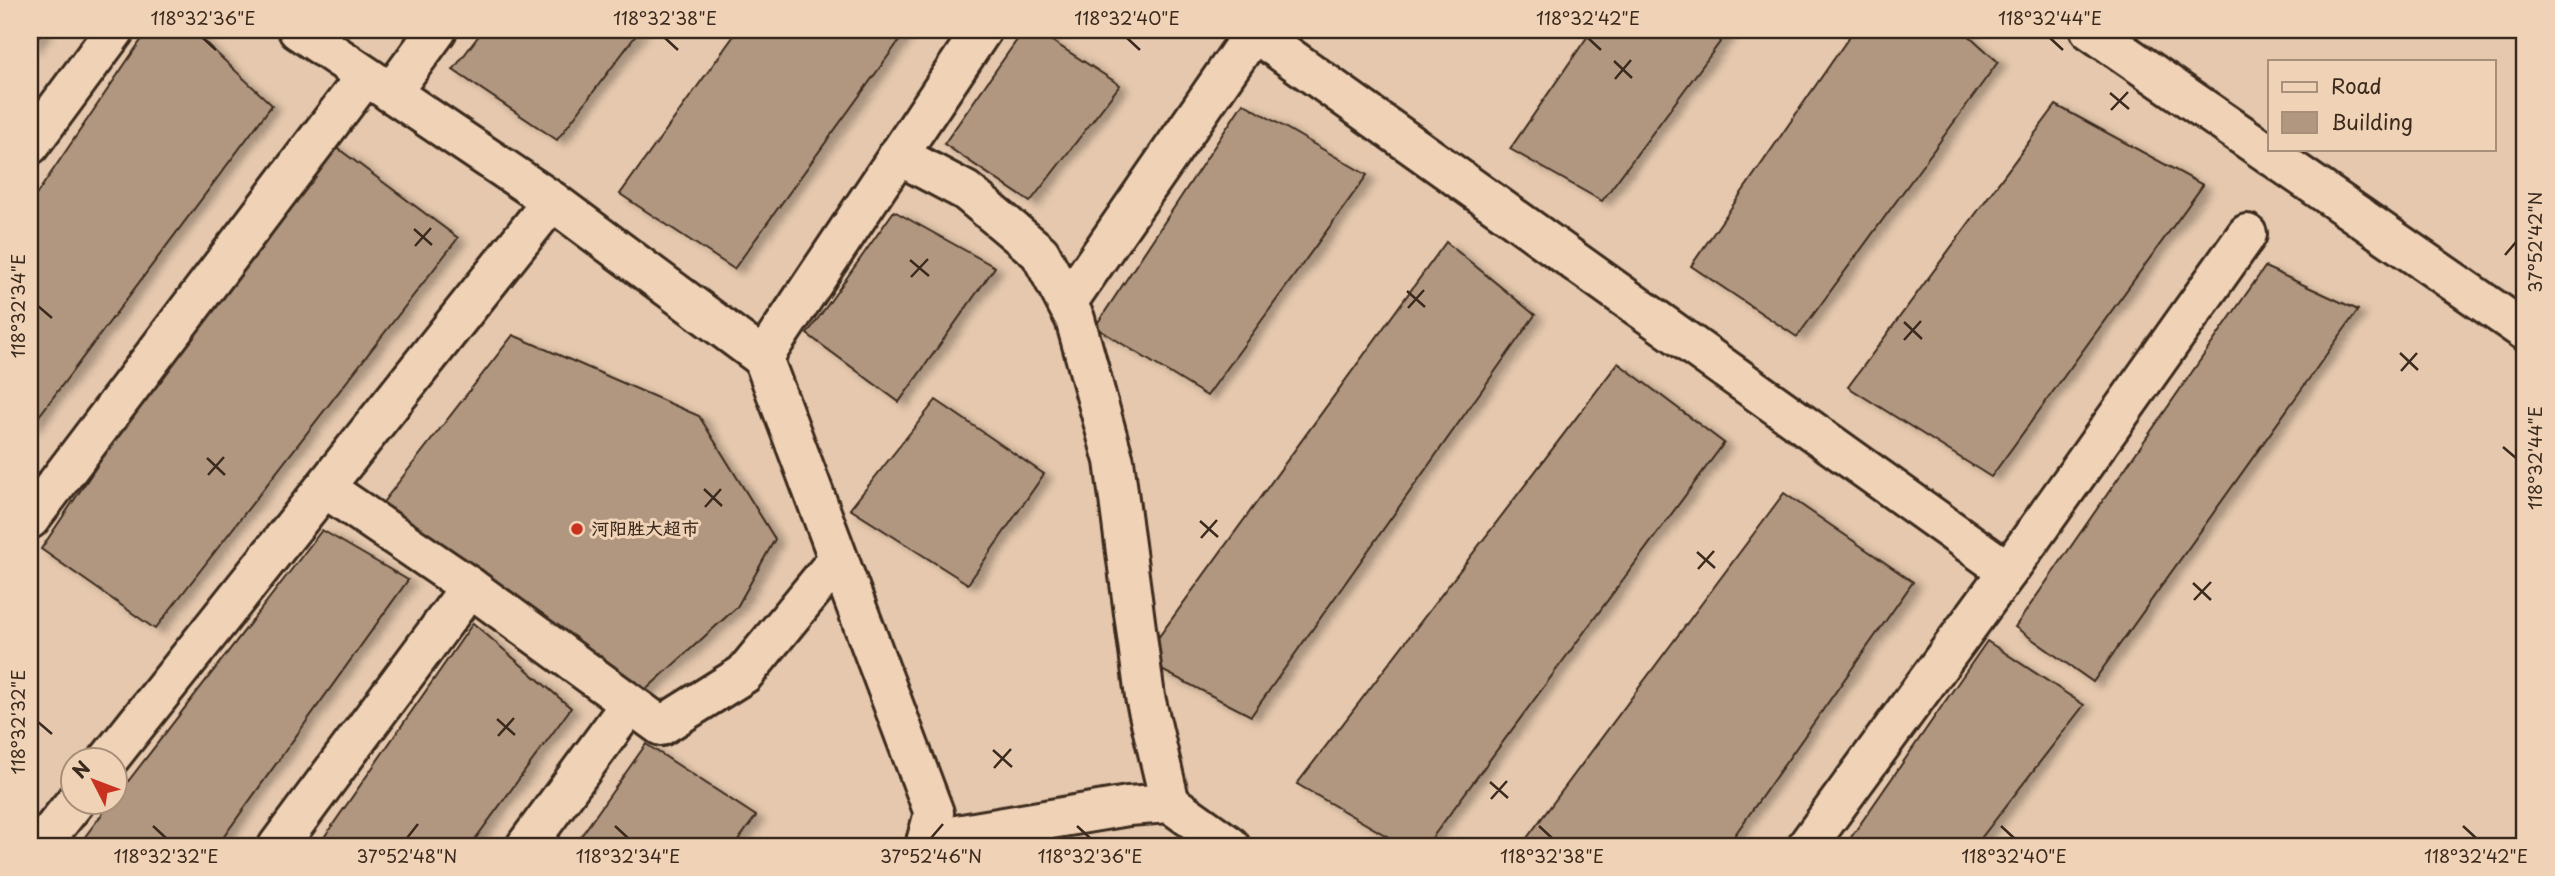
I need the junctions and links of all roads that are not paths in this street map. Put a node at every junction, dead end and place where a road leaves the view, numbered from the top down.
1 (115, 30) edge
2 (298, 30) edge
3 (437, 30) edge
4 (982, 30) edge
5 (2090, 30) edge
6 (1253, 31) edge
7 (378, 85) junction
8 (30, 145) edge
9 (898, 155) junction
10 (552, 201) junction
11 (2247, 234) dead end
12 (1066, 303) junction
13 (2525, 331) edge
14 (763, 358) junction
15 (324, 488) junction
16 (30, 519) edge
17 (838, 559) junction
18 (2008, 570) junction
19 (470, 587) junction
20 (630, 704) junction
21 (120, 746) edge
22 (1170, 803) junction
23 (64, 816) edge
24 (926, 843) edge
25 (40, 846) edge
26 (278, 846) edge
27 (526, 846) edge
28 (1230, 846) edge
29 (1807, 846) edge

1 - 8 street
2 - 7 street
3 - 7 street
4 - 9 street
5 - 13 street
6 - 12 street
6 - 18 street
7 - 10 street
7 - 16 street
9 - 12 street
9 - 14 street
10 - 14 street
10 - 15 street
11 - 18 street
12 - 22 street
14 - 17 street
15 - 19 street
15 - 21 street
17 - 20 street
17 - 24 street
18 - 29 street
19 - 20 street
19 - 26 street
20 - 27 street
22 - 24 street
22 - 28 street
23 - 25 street

